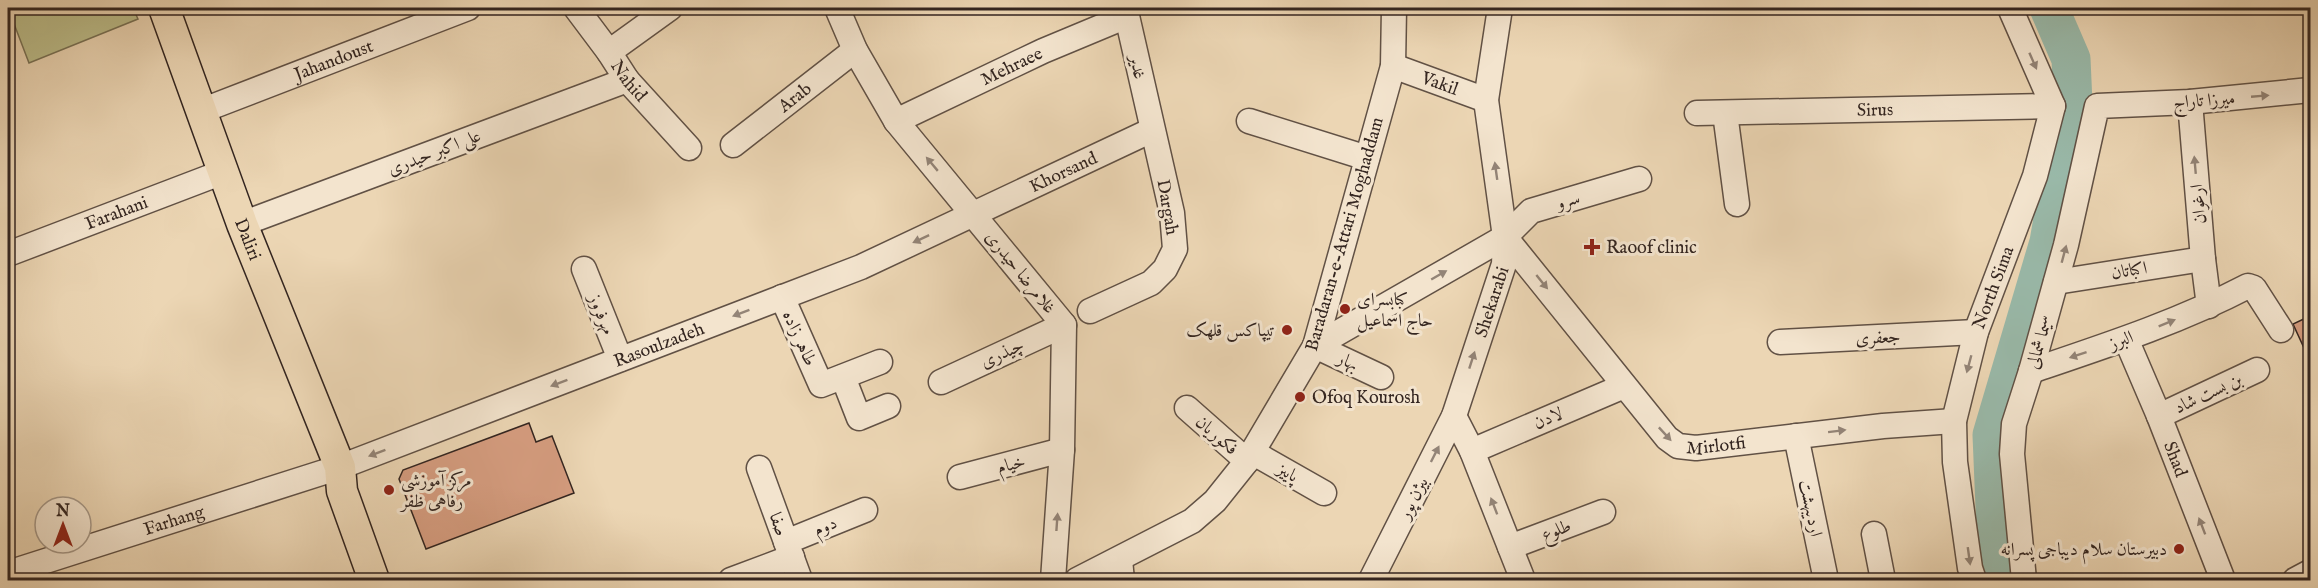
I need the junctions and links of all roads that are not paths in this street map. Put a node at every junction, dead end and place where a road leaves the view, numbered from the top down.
1 (164, 8) edge
2 (468, 8) edge
3 (576, 8) edge
4 (670, 8) edge
5 (837, 8) edge
6 (1394, 8) edge
7 (1500, 8) edge
8 (2010, 8) edge
9 (1124, 12) edge
10 (855, 50) junction
11 (609, 52) junction
12 (1393, 66) junction
13 (627, 80) junction
14 (2310, 90) edge
15 (1486, 100) junction
16 (2190, 102) junction
17 (2053, 106) junction
18 (2097, 106) joint
19 (201, 111) junction
20 (1697, 113) dead end
21 (1725, 113) junction
22 (896, 121) junction
23 (1249, 121) dead end
24 (1152, 130) junction
25 (733, 145) dead end
26 (689, 148) dead end
27 (1366, 158) junction
28 (223, 172) junction
29 (1639, 179) dead end
30 (1737, 204) dead end
31 (974, 214) junction
32 (242, 224) junction
33 (1505, 237) junction
34 (8, 254) edge
35 (2203, 259) junction
36 (584, 269) dead end
37 (2056, 282) junction
38 (782, 297) junction
39 (2209, 306) junction
40 (1090, 311) dead end
41 (1064, 325) junction
42 (2281, 330) dead end
43 (1976, 332) junction
44 (2126, 339) junction
45 (1780, 342) dead end
46 (1315, 346) junction
47 (620, 359) junction
48 (880, 362) dead end
49 (2257, 370) dead end
50 (2031, 371) junction
51 (843, 377) junction
52 (1381, 377) dead end
53 (941, 382) dead end
54 (1624, 386) junction
55 (888, 406) dead end
56 (1187, 408) dead end
57 (1454, 416) junction
58 (2159, 416) junction
59 (1954, 421) junction
60 (1796, 436) junction
61 (1062, 450) junction
62 (1473, 451) junction
63 (1250, 456) junction
64 (340, 467) junction
65 (759, 468) dead end
66 (960, 477) dead end
67 (1324, 493) dead end
68 (865, 510) dead end
69 (1603, 512) dead end
70 (1874, 534) dead end
71 (1510, 547) junction
72 (789, 550) junction
73 (1121, 570) edge
74 (2310, 572) edge
75 (8, 573) edge
76 (374, 580) edge
77 (393, 580) edge
78 (731, 580) edge
79 (800, 580) edge
80 (1053, 580) edge
81 (1077, 580) edge
82 (1371, 580) edge
83 (1523, 580) edge
84 (1826, 580) edge
85 (1883, 580) edge
86 (1974, 580) edge
87 (2024, 580) edge
88 (2223, 580) edge
89 (2295, 580) edge

1 - 19 main road, Daliri
2 - 19 street, Jahandoust
3 - 11 street, Nahid
4 - 11 street
5 - 10 street, غلامرضا حیدری
6 - 12 street, Baradaran-e-Attari Moghaddam
7 - 15 street, Shekarabi
8 -> 17 street
9 - 22 street, Mehraee
9 - 24 street, غدیر
10 - 22 street, غلامرضا حیدری
10 - 25 street, Arab
11 - 13 street, Nahid
12 - 15 street, Vakil
12 - 27 street, Baradaran-e-Attari Moghaddam
13 - 26 street, Nahid
13 - 32 street, علی اکبر حیدری
16 -> 14 street, میرزا تاراج
33 -> 15 street, Shekarabi
16 - 18 street, میرزا تاراج
35 -> 16 street, ارغوان
17 - 21 street, Sirus
17 - 43 street, North Sima
37 -> 18 street, سیما شمالی
19 - 28 main road, Daliri
20 - 21 street, Sirus
21 - 30 street
31 -> 22 street, غلامرضا حیدری
23 - 27 street
24 - 31 street, Khorsand
24 - 40 street, Dargah
27 - 46 street, Baradaran-e-Attari Moghaddam
28 - 32 main road, Daliri
28 - 34 street, Farahani
29 - 33 street, سرو
31 -> 38 street, Rasoulzadeh
31 - 41 street, غلامرضا حیدری
32 - 64 main road, Daliri
46 -> 33 street, سرو
33 -> 54 street, Mirlotfi
57 -> 33 street, Shekarabi
35 - 37 street, اکباتان
35 - 39 street, ارغوان
36 - 47 street, مهرفروز
37 - 50 street, سیما شمالی
38 -> 47 street, Rasoulzadeh
38 - 51 street, طاهر زاده
39 - 42 street, البرز
44 -> 39 street, البرز
41 - 53 street, چیذری
41 - 61 street, غلامرضا حیدری
43 - 45 street, جعفری
43 -> 59 street, North Sima
44 -> 50 street, البرز
44 - 58 street, Shad
46 - 52 street, بهار
46 - 63 street, Baradaran-e-Attari Moghaddam
47 -> 64 street, Rasoulzadeh
48 - 51 street, طاهر زاده
49 - 58 street, بن بست شاد
50 - 87 street, سیما شمالی
51 - 55 street
54 -> 60 street, Mirlotfi
54 - 62 street, لادن
56 - 63 street, فکوریان
57 - 62 street
82 -> 57 street, بیژن پور
88 -> 58 street, Shad
60 -> 59 street, Mirlotfi
59 -> 86 street, North Sima
60 - 84 street, اردیبهشت
61 - 66 street, خیام
80 -> 61 street, غلامرضا حیدری
71 -> 62 street
63 - 67 street, پاییز
63 - 73 street, Baradaran-e-Attari Moghaddam
64 - 75 street, Farhang
64 - 76 main road, Daliri
64 - 77 main road, Daliri
65 - 72 street, صفا
68 - 72 street, دوم
69 - 71 street, طلوع
70 - 85 street
71 - 83 street
72 - 78 street, دوم
72 - 79 street, صفا
73 - 81 street, Baradaran-e-Attari Moghaddam
74 - 89 street

